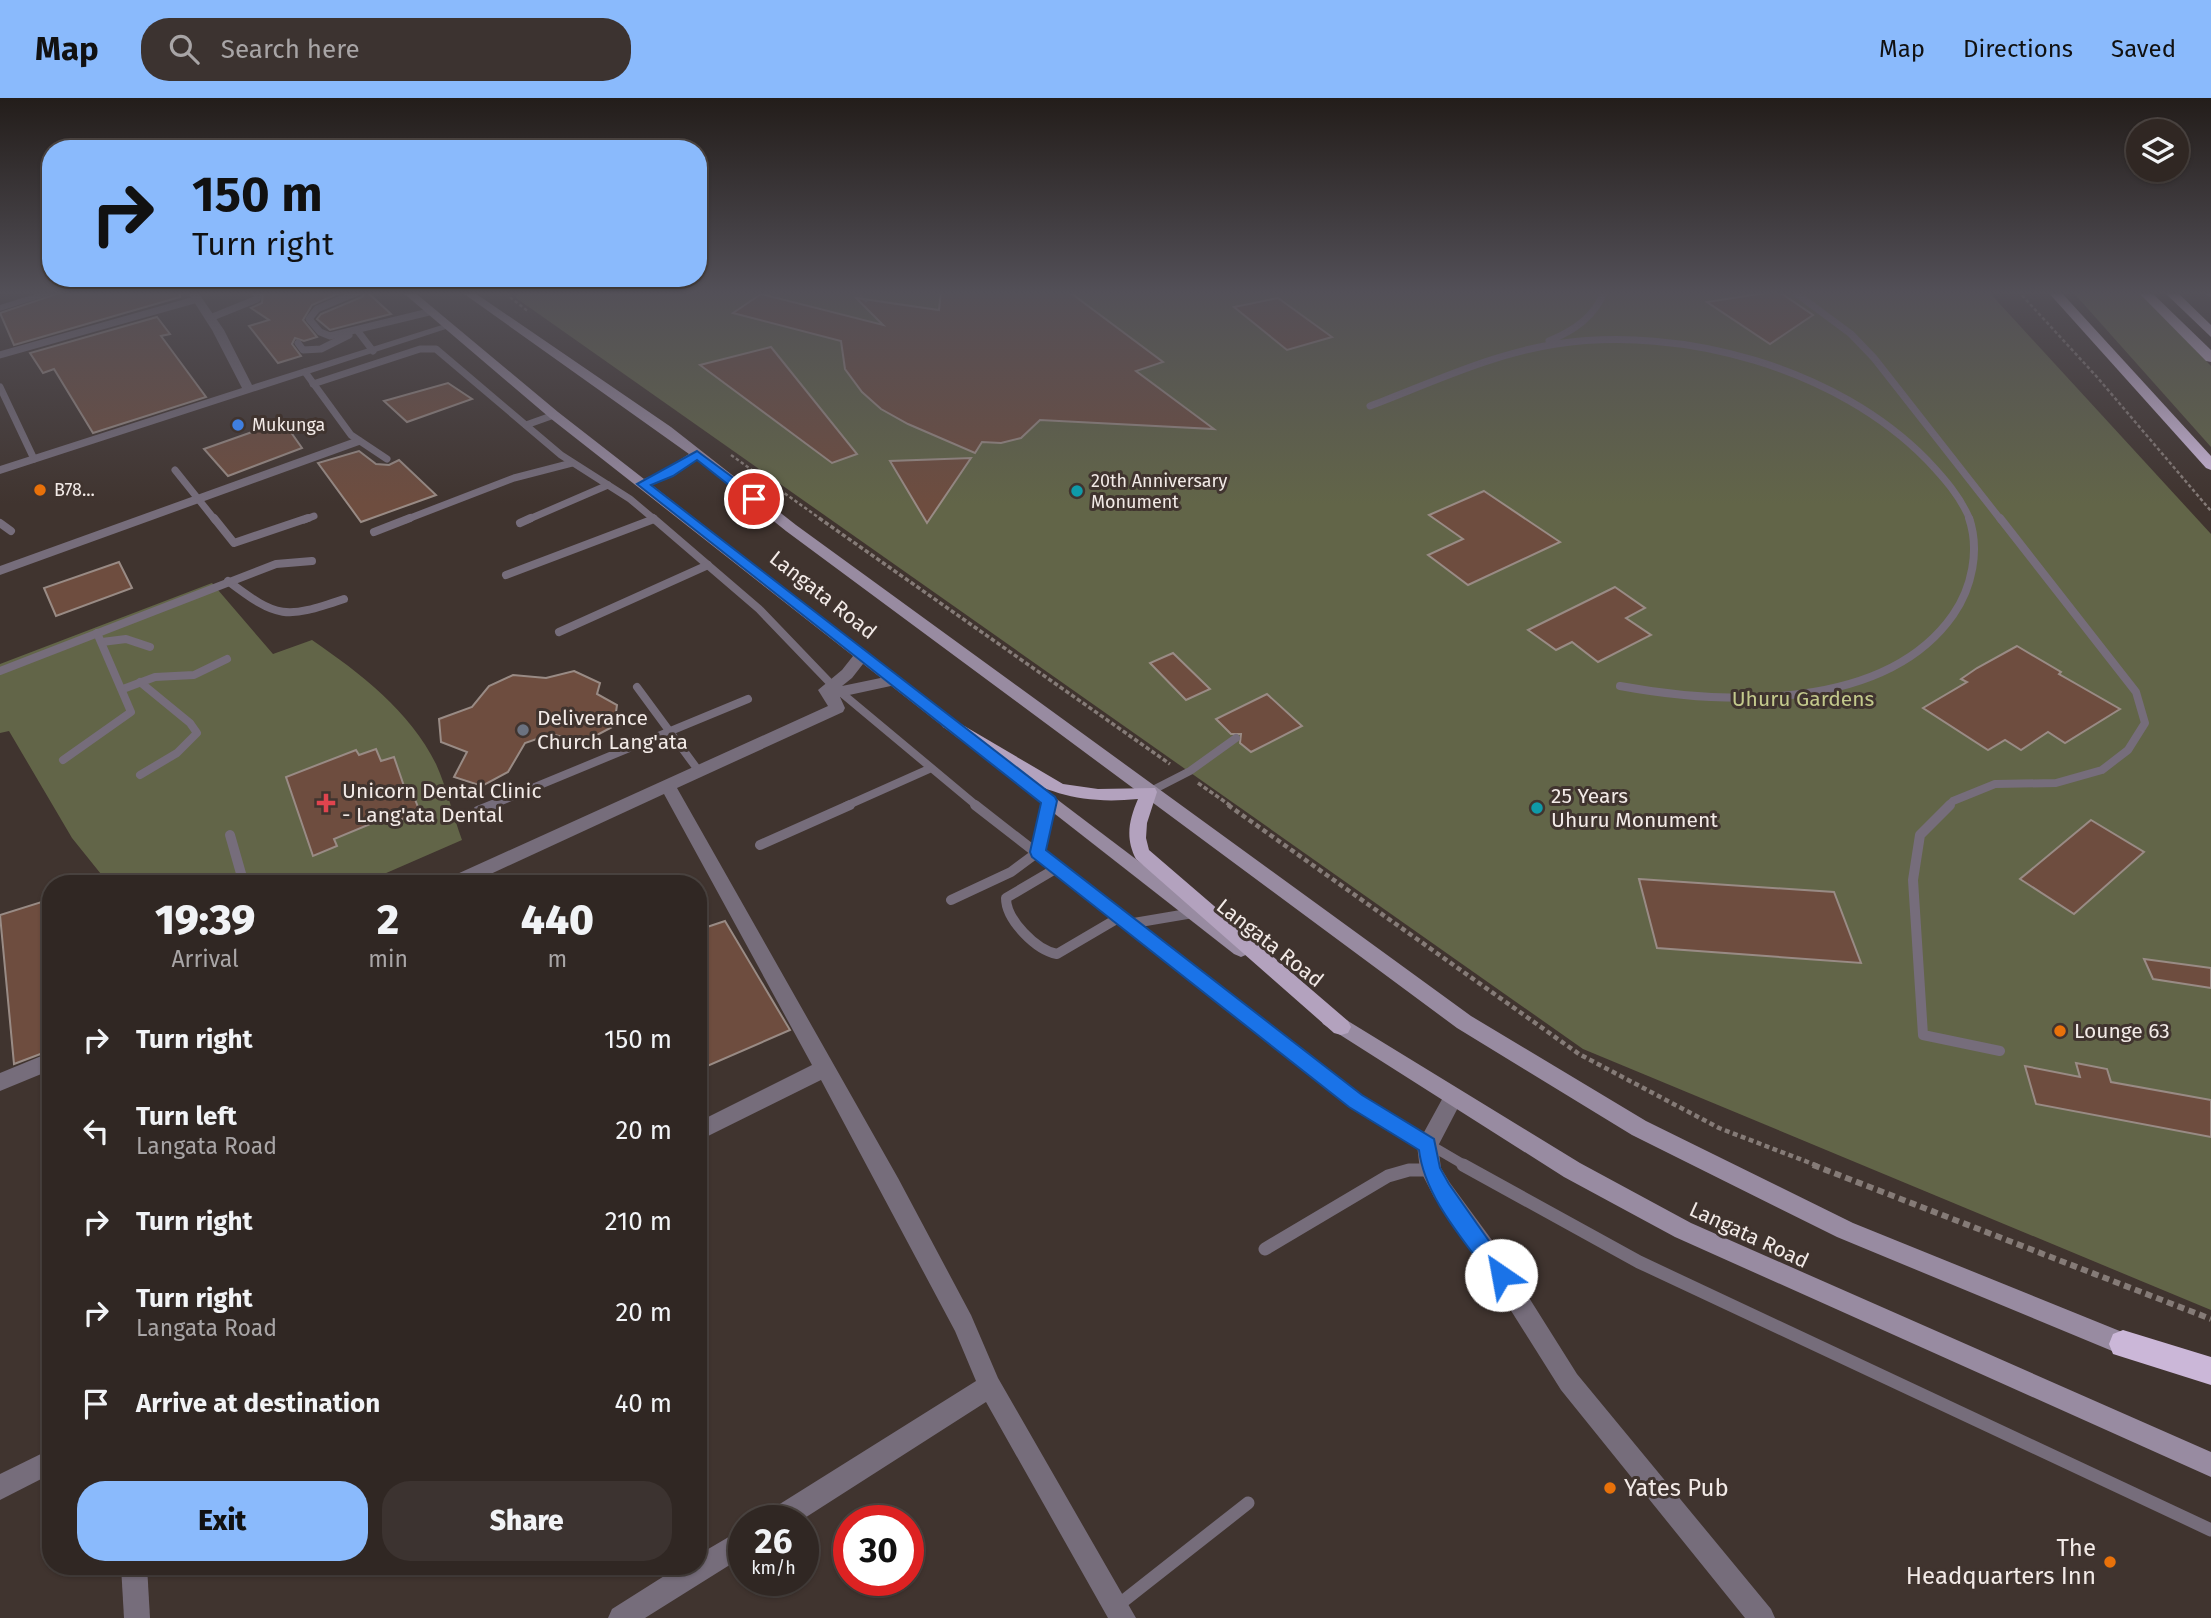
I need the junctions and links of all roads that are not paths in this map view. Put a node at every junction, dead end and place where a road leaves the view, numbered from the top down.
1 (234, 362) edge
2 (338, 362) edge
3 (381, 362) edge
4 (451, 362) edge
5 (489, 362) edge
6 (566, 362) edge
7 (1493, 362) edge
8 (1747, 362) edge
9 (1877, 362) edge
10 (2117, 362) edge
11 (305, 372) junction
12 (313, 384) junction
13 (0, 387) edge
14 (249, 390) junction
15 (1370, 406) dead end
16 (554, 415) junction
17 (526, 425) junction
18 (358, 441) junction
19 (697, 454) junction
20 (387, 458) dead end
21 (34, 459) junction
22 (572, 463) junction
23 (2211, 465) edge
24 (0, 470) edge
25 (175, 470) dead end
26 (643, 484) junction
27 (608, 485) junction
28 (199, 499) junction
29 (314, 516) dead end
30 (653, 519) junction
31 (0, 523) edge
32 (520, 523) dead end
33 (11, 531) dead end
34 (374, 532) dead end
35 (312, 561) dead end
36 (708, 565) junction
37 (0, 571) edge
38 (506, 575) dead end
39 (228, 581) junction
40 (345, 599) dead end
41 (559, 632) dead end
42 (99, 638) junction
43 (150, 647) dead end
44 (862, 654) junction
45 (227, 659) dead end
46 (0, 671) edge
47 (895, 680) junction
48 (140, 682) junction
49 (1620, 686) dead end
50 (637, 687) dead end
51 (123, 690) junction
52 (836, 695) junction
53 (748, 699) dead end
54 (949, 723) junction
55 (670, 732) junction
56 (1236, 738) dead end
57 (63, 760) dead end
58 (929, 769) junction
59 (698, 770) junction
60 (140, 775) dead end
61 (667, 784) junction
62 (1149, 792) junction
63 (1049, 801) junction
64 (478, 811) dead end
65 (230, 835) dead end
66 (761, 845) dead end
67 (1038, 852) junction
68 (1057, 868) junction
69 (241, 875) edge
70 (471, 875) edge
71 (951, 900) dead end
72 (1194, 913) junction
73 (1124, 921) junction
74 (1341, 1027) junction
75 (2000, 1051) dead end
76 (42, 1065) edge
77 (823, 1069) junction
78 (0, 1082) edge
79 (1453, 1098) junction
80 (707, 1127) edge
81 (1427, 1145) junction
82 (1431, 1170) junction
83 (1265, 1250) dead end
84 (2123, 1344) junction
85 (2211, 1371) edge
86 (2211, 1381) edge
87 (990, 1386) junction
88 (2211, 1465) edge
89 (42, 1466) edge
90 (0, 1487) edge
91 (1248, 1503) dead end
92 (801, 1505) edge
93 (2211, 1530) edge
94 (728, 1549) edge
95 (707, 1560) edge
96 (135, 1575) edge
97 (680, 1575) edge
98 (1120, 1612) edge
99 (137, 1618) edge
100 (621, 1618) edge
101 (1762, 1618) edge

1 - 14 street
2 - 11 street
3 - 12 lane
4 - 17 lane
5 - 16 main road, Langata Road
6 - 19 main road, Langata Road
7 - 15 lane
8 - 49 lane
9 - 75 lane
10 - 23 highway
11 - 12 lane
11 - 14 street
12 - 18 lane
13 - 21 lane
14 - 21 street
16 - 17 lane
16 - 26 main road, Langata Road
17 - 22 lane
18 - 20 lane
18 - 28 street
19 - 26 main road
19 - 62 main road, Langata Road
21 - 24 street
22 - 27 lane
22 - 34 lane
25 - 28 lane
26 - 44 main road, Langata Road
27 - 30 lane
27 - 32 lane
28 - 29 lane
28 - 37 street
30 - 36 lane
30 - 38 lane
31 - 33 lane
35 - 39 lane
36 - 41 lane
36 - 52 lane
39 - 40 lane
39 - 42 lane
42 - 43 lane
42 - 46 lane
42 - 51 lane
44 - 47 main road, Langata Road
44 - 52 street
45 - 48 lane
47 - 52 street
47 - 54 main road, Langata Road
48 - 51 lane
48 - 60 lane
50 - 55 lane
51 - 57 lane
52 - 58 lane
52 - 59 street
53 - 55 lane
54 - 62 main road
54 - 63 main road, Langata Road
55 - 59 lane
55 - 64 lane
56 - 62 lane
58 - 66 lane
58 - 67 lane
59 - 61 street
61 - 70 street
61 - 77 street
62 - 74 main road
62 - 84 main road, Langata Road
63 - 67 lane
63 - 72 main road, Langata Road
65 - 69 lane
67 - 68 lane
67 - 71 lane
68 - 73 lane
68 - 73 lane
72 - 73 lane
72 - 74 main road, Langata Road
73 - 81 lane
74 - 79 main road, Langata Road
76 - 78 street
77 - 80 street
77 - 87 street
79 - 81 street
79 - 88 main road, Langata Road
81 - 82 street
81 - 93 lane
82 - 83 lane
82 - 101 street
84 - 85 highway
84 - 86 main road, Langata Road
87 - 92 street
87 - 98 street
89 - 90 street
91 - 98 lane
94 - 95 street
96 - 99 street
97 - 100 street

